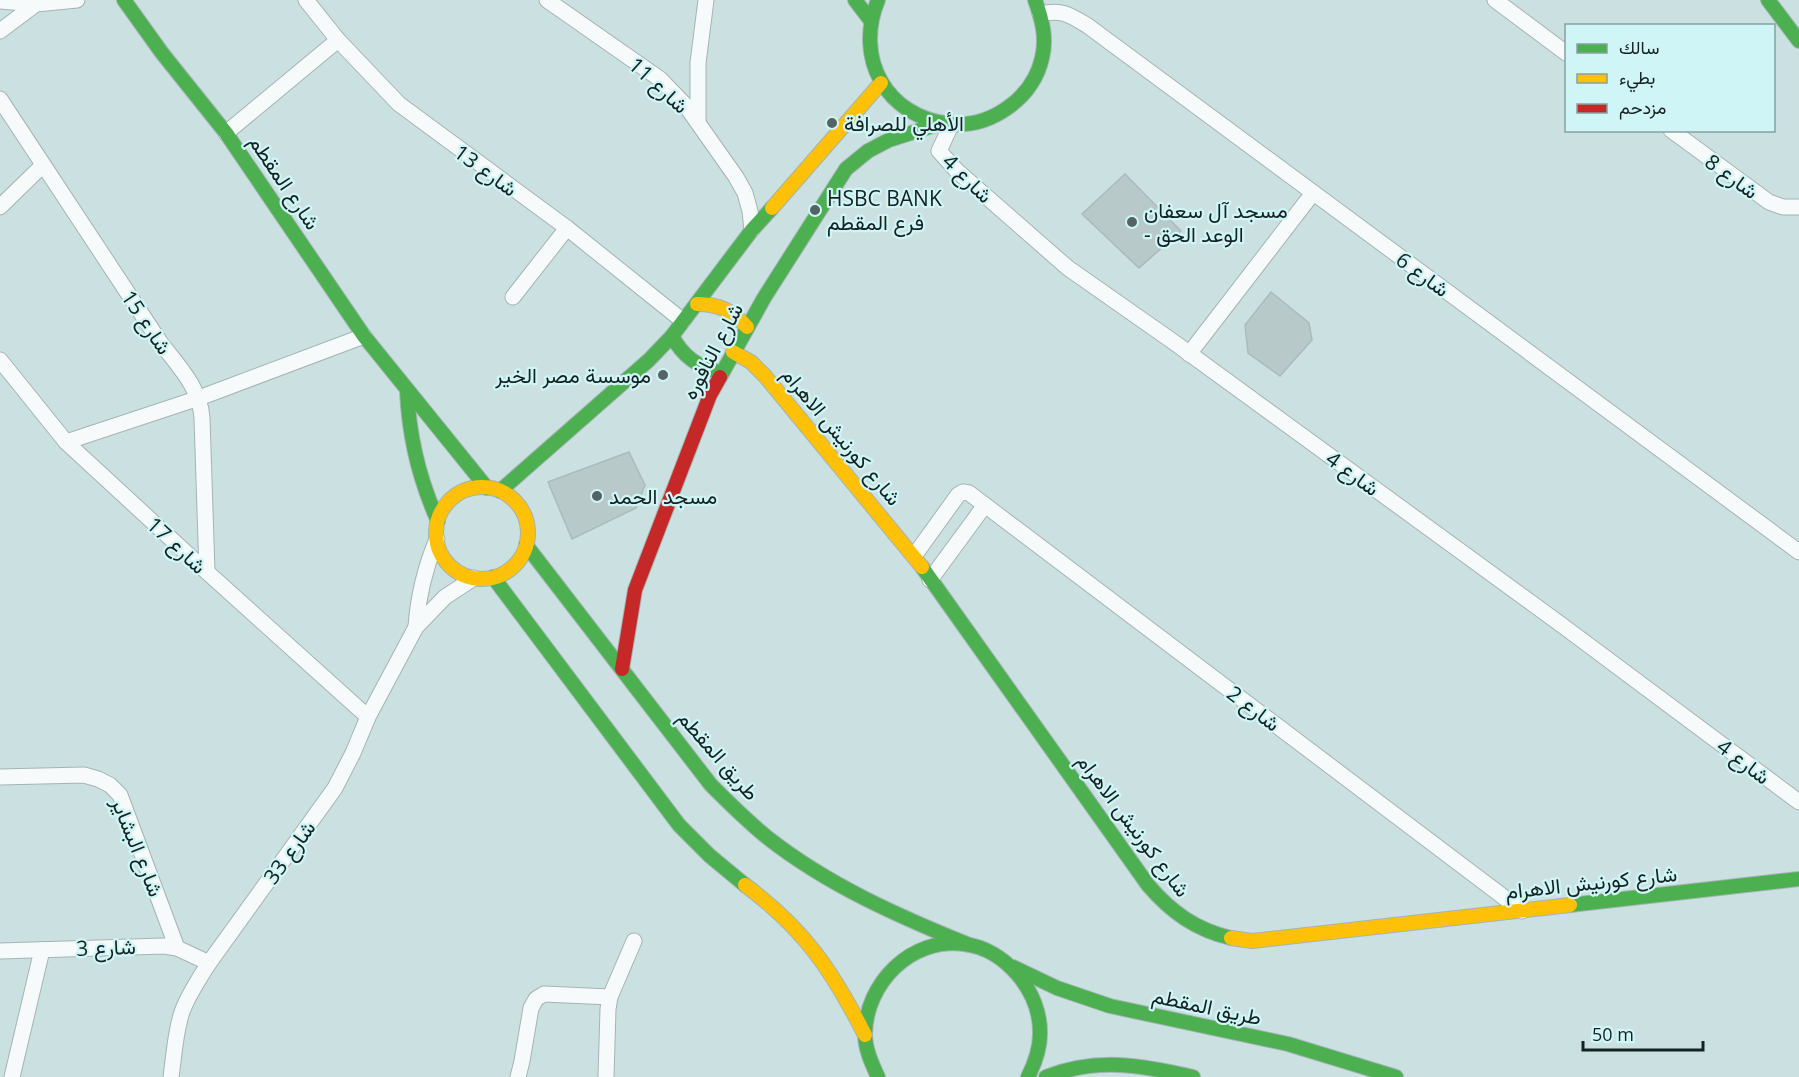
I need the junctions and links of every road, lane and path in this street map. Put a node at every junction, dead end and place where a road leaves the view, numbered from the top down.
1 (77, 0) edge
2 (124, 0) edge
3 (306, 0) edge
4 (547, 0) edge
5 (706, 0) edge
6 (855, 0) edge
7 (878, 0) edge
8 (1495, 0) edge
9 (1768, 0) edge
10 (0, 1) edge
11 (36, 4) junction
12 (1037, 7) edge
13 (871, 21) junction
14 (0, 31) edge
15 (338, 40) junction
16 (1799, 41) edge
17 (1565, 52) edge
18 (881, 83) junction
19 (0, 99) edge
20 (698, 121) junction
21 (945, 125) junction
22 (1674, 132) edge
23 (226, 133) junction
24 (43, 165) junction
25 (1313, 193) junction
26 (0, 207) edge
27 (1799, 207) edge
28 (567, 228) junction
29 (752, 230) junction
30 (513, 297) dead end
31 (697, 304) junction
32 (683, 321) junction
33 (747, 327) junction
34 (364, 336) junction
35 (672, 336) junction
36 (733, 352) junction
37 (1189, 354) junction
38 (0, 360) edge
39 (722, 373) junction
40 (407, 391) junction
41 (199, 398) junction
42 (66, 442) junction
43 (494, 489) junction
44 (985, 505) junction
45 (438, 520) junction
46 (437, 539) junction
47 (526, 545) junction
48 (1799, 552) edge
49 (914, 556) junction
50 (207, 572) junction
51 (493, 577) junction
52 (474, 578) junction
53 (930, 580) junction
54 (416, 627) junction
55 (622, 669) junction
56 (368, 717) junction
57 (0, 777) edge
58 (1799, 802) edge
59 (1799, 879) edge
60 (1522, 911) junction
61 (634, 941) dead end
62 (968, 944) junction
63 (177, 948) junction
64 (42, 950) junction
65 (0, 951) edge
66 (209, 963) junction
67 (1013, 967) junction
68 (610, 997) junction
69 (865, 1035) junction
70 (870, 1060) junction
71 (12, 1077) edge
72 (171, 1077) edge
73 (518, 1077) edge
74 (606, 1077) edge
75 (870, 1077) edge
76 (878, 1077) edge
77 (1028, 1077) edge
78 (1046, 1077) edge
79 (1193, 1077) edge
80 (1396, 1077) edge

1 - 11 street
2 - 23 main road, شارع المقطم
3 - 15 street, شارع 13
4 - 20 street, شارع 11
5 - 20 street
6 - 13 main road
7 - 13 main road
8 - 17 street
9 - 16 main road
10 - 11 street
11 - 14 street
12 - 21 main road, شارع النافوره
12 - 25 street, شارع 6
13 - 18 main road
15 - 23 street
15 - 28 street, شارع 13
18 - 21 main road
18 - 29 main road, شارع النافوره
19 - 24 street, شارع 15
20 - 29 street, شارع 11
21 - 33 main road, شارع النافوره
21 - 37 street, شارع 4
22 - 27 street, شارع 8
23 - 34 main road, شارع المقطم
24 - 26 street
24 - 41 street, شارع 15
25 - 37 street
25 - 48 street, شارع 6
28 - 30 street
28 - 32 street, شارع 13
29 - 31 main road, شارع النافوره
31 - 32 main road, شارع النافوره
31 - 33 main road
32 - 35 main road, شارع النافوره
33 - 36 main road, شارع النافوره
34 - 40 main road, شارع المقطم
34 - 41 street
35 - 39 main road
35 - 43 main road, شارع النافوره
36 - 39 main road, شارع النافوره
36 - 49 main road, شارع كورنيش الاهرام
37 - 58 street, شارع 4
38 - 42 street, شارع 17
39 - 55 main road, شارع النافوره
40 - 43 main road, شارع المقطم
40 - 45 main road
41 - 42 street
41 - 50 street, شارع 15
42 - 50 street, شارع 17
43 - 45 main road
43 - 47 main road
44 - 49 street, شارع 2
44 - 53 street
44 - 60 street, شارع 2
45 - 46 main road
46 - 52 main road
46 - 54 street, شارع 33
47 - 51 main road
47 - 55 main road, طريق المقطم
49 - 53 main road, شارع كورنيش الاهرام
50 - 56 street, شارع 17
51 - 52 main road
51 - 69 main road
52 - 54 street, شارع 33
53 - 60 main road, شارع كورنيش الاهرام
54 - 56 street, شارع 33
55 - 62 main road, طريق المقطم
56 - 66 street, شارع 33
57 - 63 street, شارع البشاير
59 - 60 main road, شارع كورنيش الاهرام
61 - 68 street
62 - 67 main road, طريق المقطم
62 - 69 main road
63 - 64 street, شارع 3
63 - 66 street, شارع 3
64 - 65 street, شارع 3
64 - 71 street
66 - 72 street, شارع 33
67 - 77 main road
67 - 80 main road, طريق المقطم
68 - 73 street
68 - 74 street
69 - 70 main road
70 - 75 main road
70 - 76 main road
78 - 79 main road

